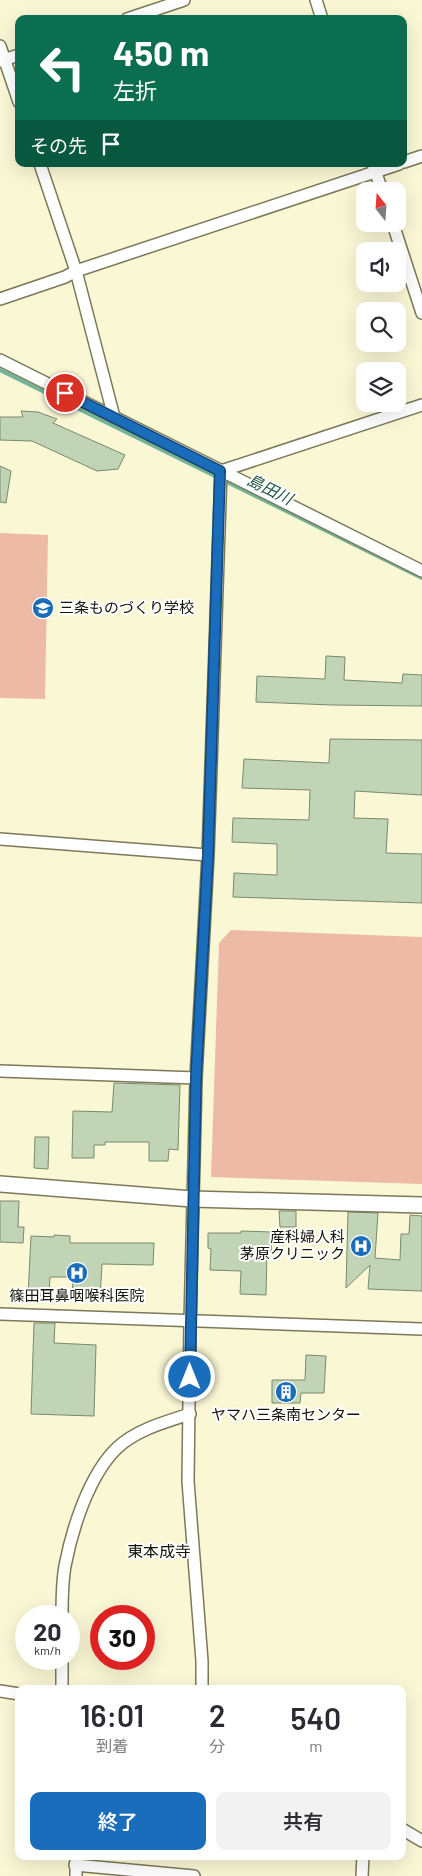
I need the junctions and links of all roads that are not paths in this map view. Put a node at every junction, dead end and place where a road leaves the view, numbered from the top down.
1 (184, 0) edge
2 (316, 0) edge
3 (140, 15) edge
4 (321, 15) edge
5 (0, 46) edge
6 (15, 56) edge
7 (2, 60) edge
8 (15, 92) edge
9 (422, 156) edge
10 (407, 161) edge
11 (41, 167) edge
12 (374, 168) edge
13 (379, 182) edge
14 (395, 232) edge
15 (76, 271) junction
16 (0, 299) edge
17 (422, 313) edge
18 (0, 360) edge
19 (422, 405) edge
20 (114, 417) junction
21 (220, 471) junction
22 (422, 571) edge
23 (0, 839) edge
24 (208, 855) junction
25 (0, 1071) edge
26 (196, 1078) junction
27 (0, 1184) edge
28 (192, 1199) junction
29 (422, 1205) edge
30 (0, 1314) edge
31 (190, 1322) junction
32 (422, 1329) edge
33 (190, 1414) junction
34 (63, 1605) edge
35 (62, 1670) edge
36 (62, 1685) edge
37 (202, 1685) edge
38 (0, 1691) edge
39 (15, 1693) edge
40 (406, 1831) edge
41 (422, 1840) edge
42 (364, 1860) edge
43 (75, 1866) edge
44 (194, 1876) edge
45 (362, 1876) edge

1 - 3 street
2 - 4 street
5 - 7 street
6 - 7 street
7 - 8 street
9 - 10 street
11 - 15 street
12 - 13 street
12 - 15 street
14 - 17 street
15 - 16 street
15 - 20 street
18 - 20 street
19 - 21 street
20 - 21 street
21 - 22 street
21 - 24 street
23 - 24 street
24 - 26 street
25 - 26 street
26 - 28 street
27 - 28 street
28 - 29 street
28 - 31 street
30 - 31 street
31 - 32 street
31 - 33 street
33 - 34 street
33 - 37 street
35 - 36 street
38 - 39 street
40 - 41 street
42 - 45 street
43 - 44 street

